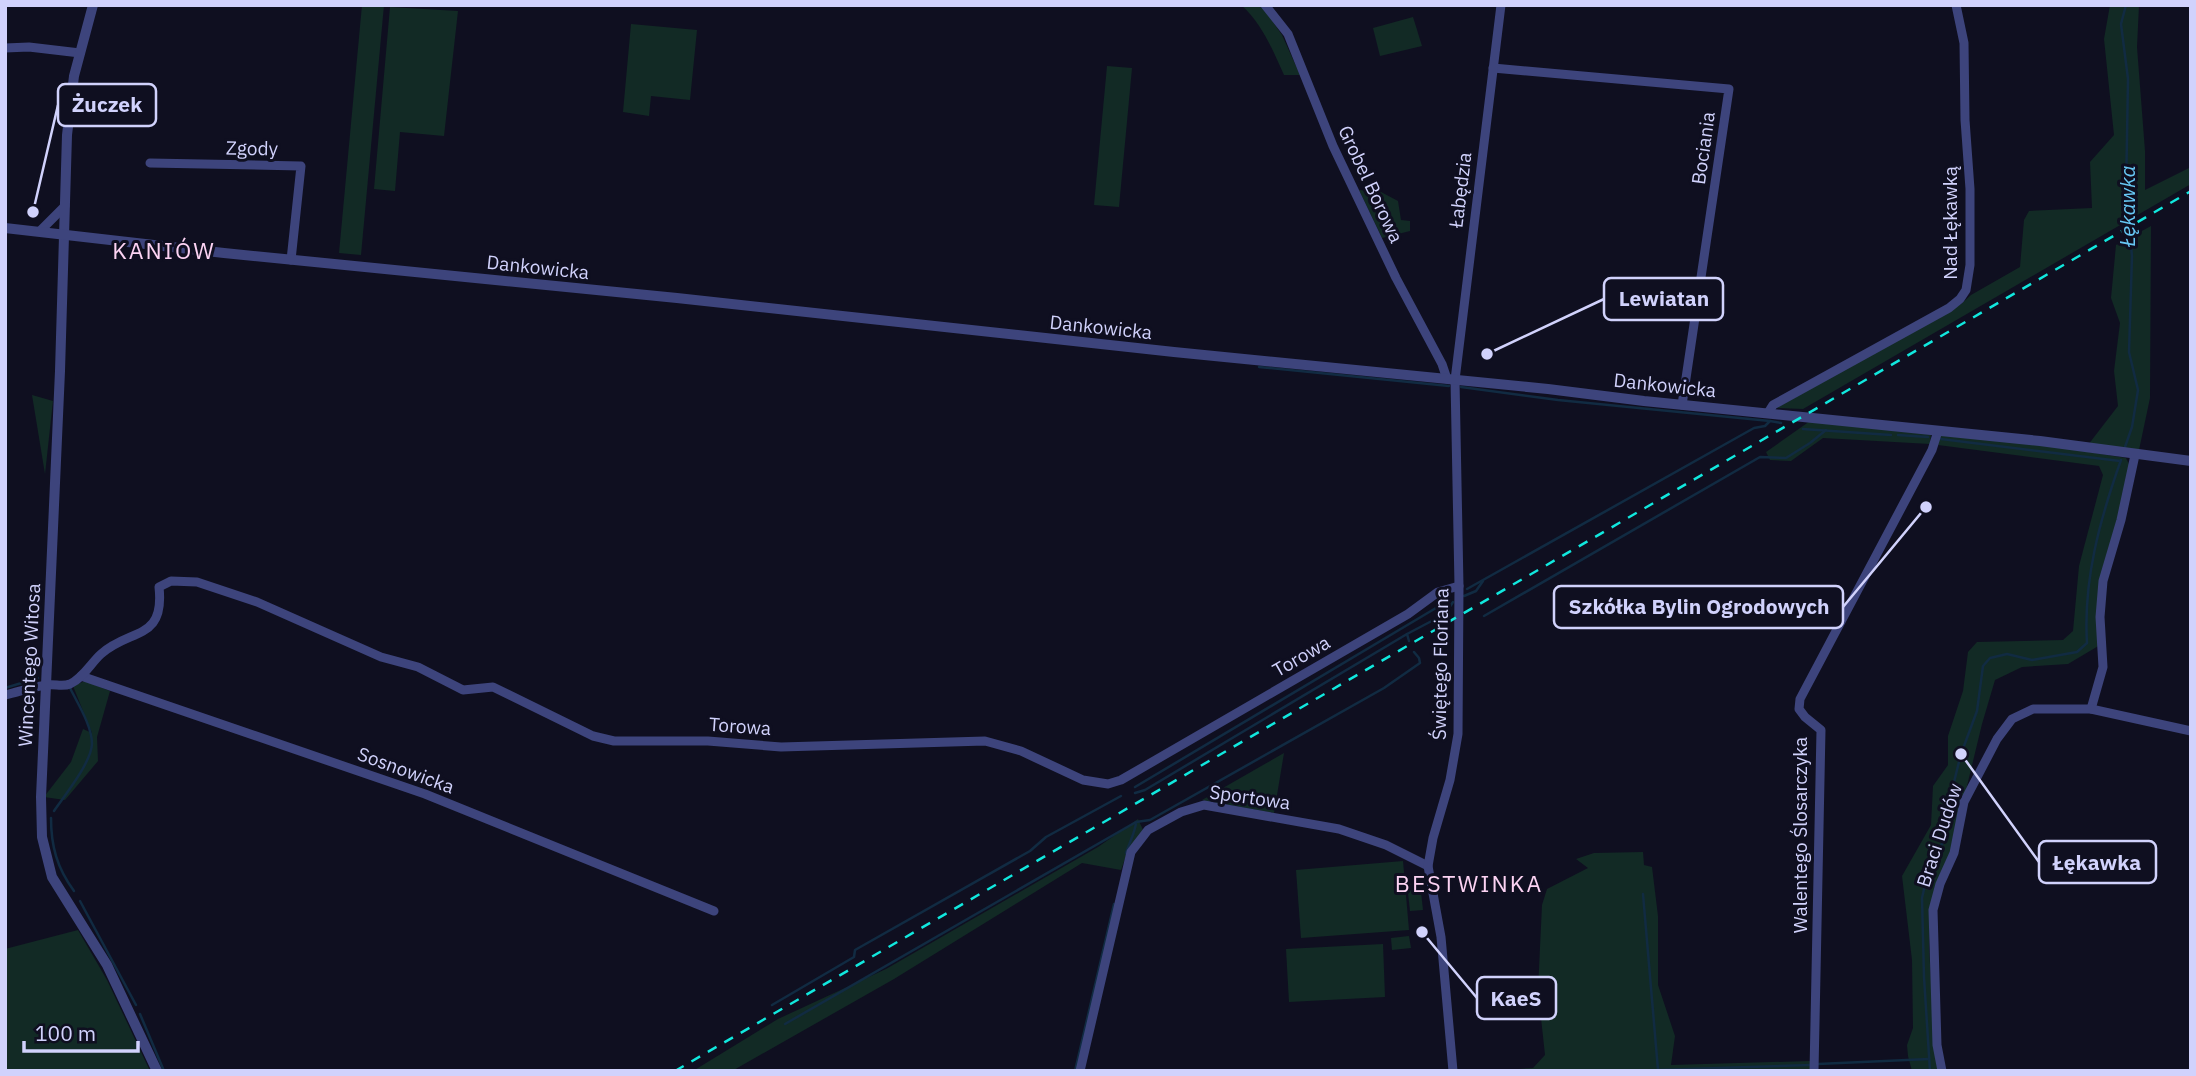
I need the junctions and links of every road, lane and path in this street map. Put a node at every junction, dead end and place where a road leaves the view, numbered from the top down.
1 (93, 5) edge
2 (1265, 5) edge
3 (1502, 5) edge
4 (1956, 5) edge
5 (5, 48) edge
6 (80, 53) junction
7 (1493, 68) junction
8 (150, 163) dead end
9 (65, 206) junction
10 (5, 228) edge
11 (40, 231) junction
12 (64, 233) junction
13 (291, 260) junction
14 (1451, 379) junction
15 (1682, 405) junction
16 (1768, 413) junction
17 (1938, 430) junction
18 (2135, 455) junction
19 (2191, 461) edge
20 (1459, 586) junction
21 (81, 676) junction
22 (46, 685) junction
23 (5, 695) edge
24 (2091, 709) junction
25 (2191, 731) edge
26 (1428, 866) junction
27 (713, 911) dead end
28 (157, 1071) edge
29 (1080, 1071) edge
30 (1453, 1071) edge
31 (1814, 1071) edge
32 (1942, 1071) edge

1 - 6 street, Wincentego Witosa
2 - 14 street, Grobel Borowa
3 - 7 street, Łabędzia
4 - 16 street, Nad Łękawką
5 - 6 street
6 - 9 street, Wincentego Witosa
7 - 14 street, Łabędzia
7 - 15 street, Bociania
8 - 13 street, Zgody
9 - 11 street
9 - 12 street, Wincentego Witosa
10 - 11 street, Dankowicka
11 - 12 street, Dankowicka
12 - 13 street, Dankowicka
12 - 22 street, Wincentego Witosa
13 - 14 street, Dankowicka
14 - 15 street, Dankowicka
14 - 20 street, Świętego Floriana
15 - 16 street, Dankowicka
16 - 17 street, Dankowicka
17 - 18 street, Dankowicka
17 - 31 street, Walentego Ślosarczyka
18 - 19 street, Dankowicka
18 - 24 street
20 - 21 street, Torowa
20 - 26 street, Świętego Floriana
21 - 22 street
21 - 27 street, Sosnowicka
22 - 23 street
22 - 28 street, Wincentego Witosa
24 - 25 street, Braci Dudów
24 - 32 street, Braci Dudów
26 - 29 street, Sportowa
26 - 30 street, Świętego Floriana

